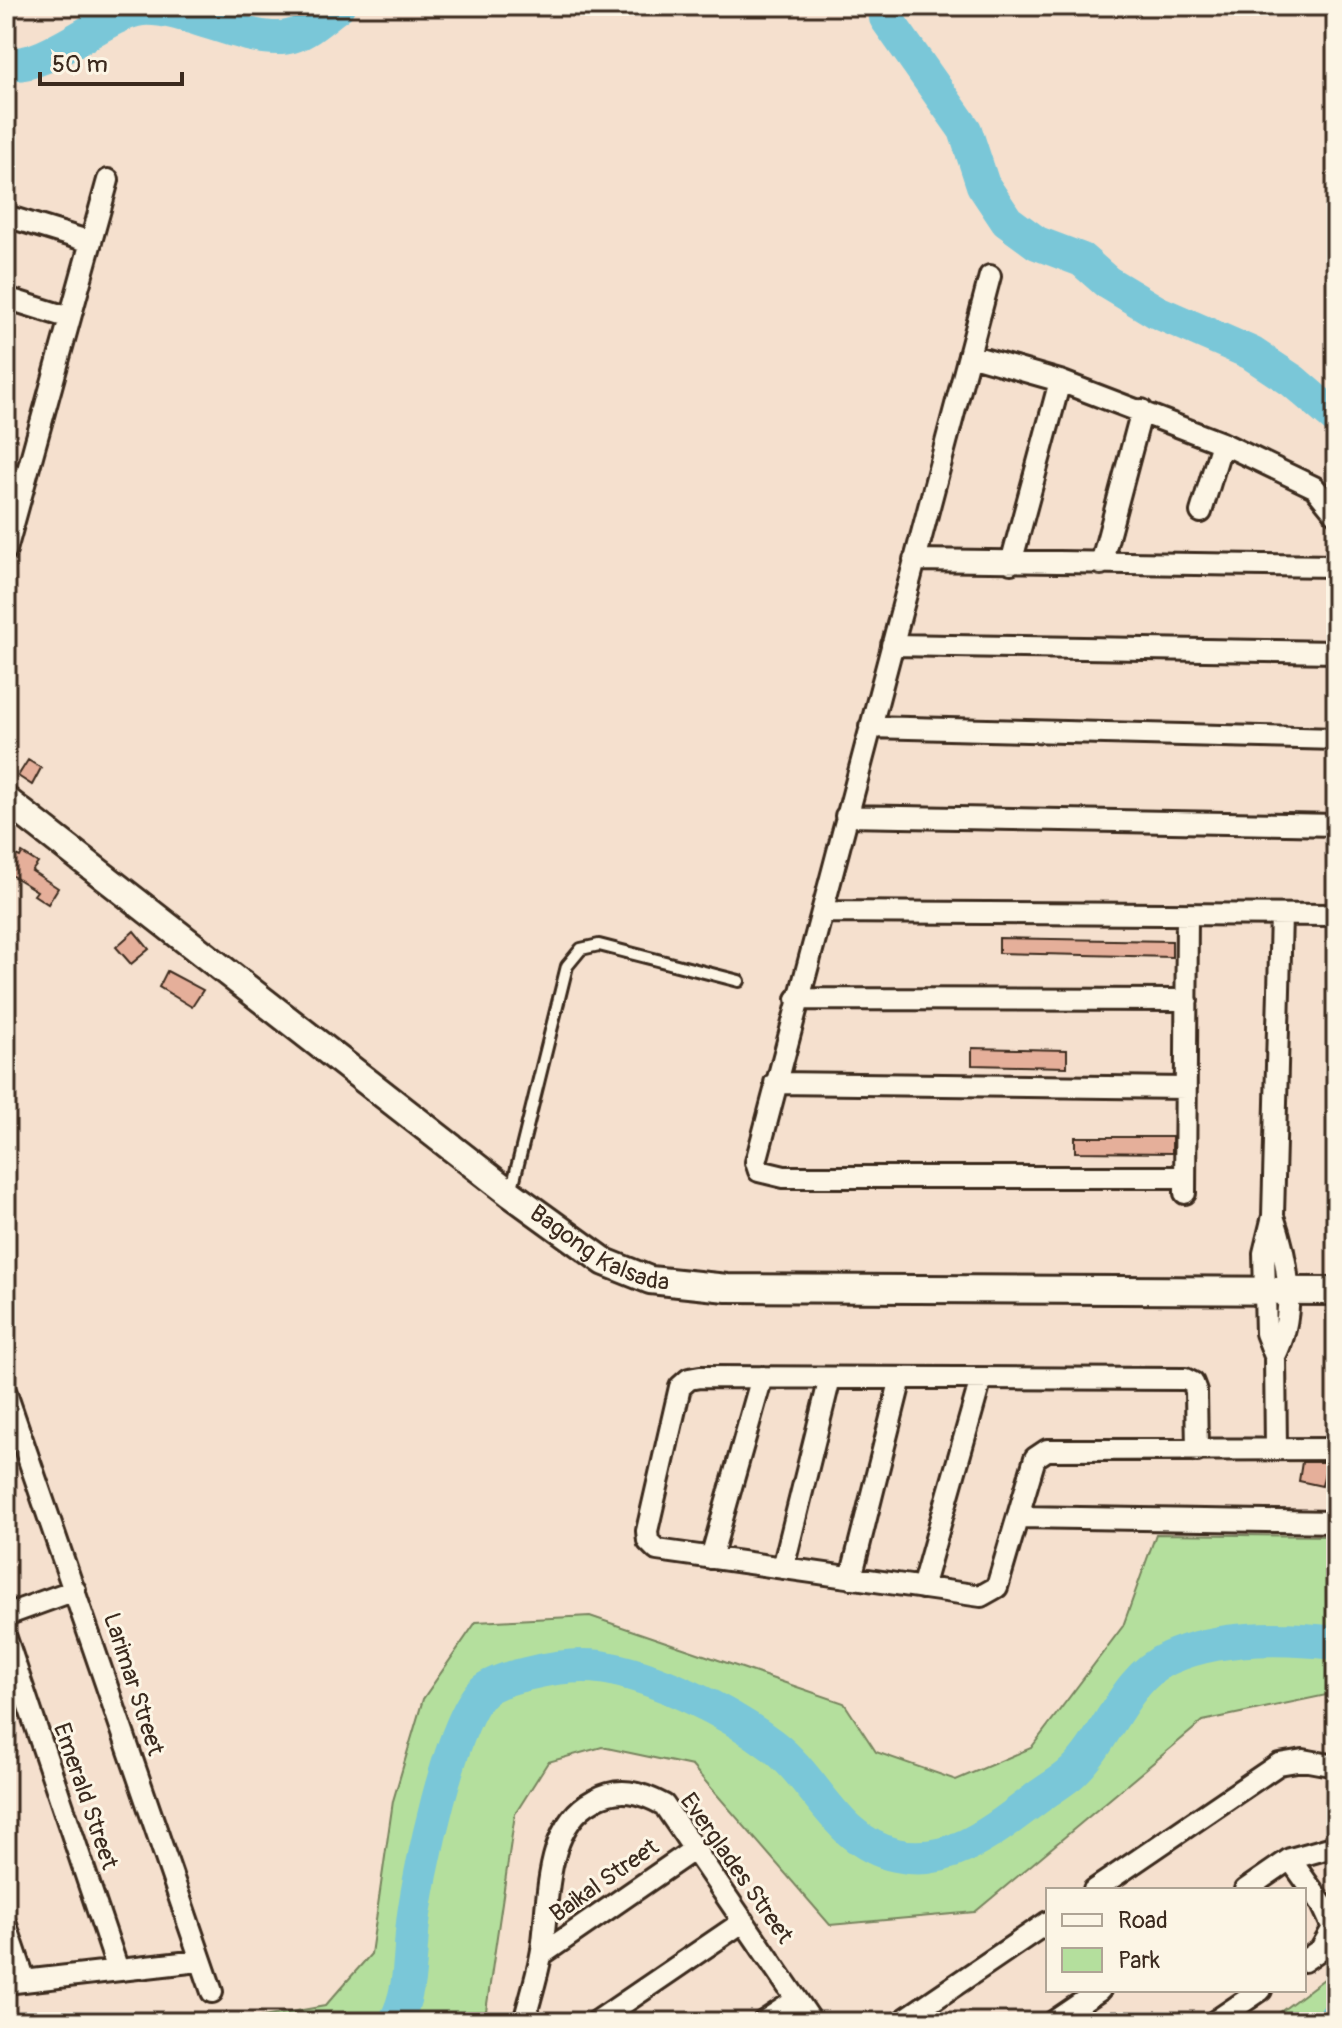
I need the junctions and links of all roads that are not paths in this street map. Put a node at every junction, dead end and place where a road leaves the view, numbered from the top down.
1 (108, 180) dead end
2 (6, 216) edge
3 (91, 242) junction
4 (990, 276) dead end
5 (6, 298) edge
6 (70, 318) junction
7 (969, 355) junction
8 (1060, 381) junction
9 (1142, 410) junction
10 (1222, 443) junction
11 (6, 471) edge
12 (24, 484) junction
13 (1201, 512) dead end
14 (1336, 514) edge
15 (6, 550) edge
16 (914, 560) junction
17 (1011, 563) junction
18 (1101, 564) junction
19 (1336, 566) edge
20 (892, 645) junction
21 (1336, 652) edge
22 (870, 727) junction
23 (1336, 739) edge
24 (6, 800) edge
25 (846, 816) junction
26 (1336, 825) edge
27 (822, 912) junction
28 (1187, 915) junction
29 (1281, 915) junction
30 (1336, 915) edge
31 (739, 981) dead end
32 (797, 999) junction
33 (1187, 1000) junction
34 (775, 1083) junction
35 (1186, 1088) junction
36 (511, 1194) junction
37 (1276, 1290) junction
38 (1336, 1291) edge
39 (762, 1377) junction
40 (830, 1378) junction
41 (901, 1378) junction
42 (981, 1379) junction
43 (6, 1393) edge
44 (1276, 1449) junction
45 (1336, 1449) edge
46 (1197, 1451) junction
47 (1019, 1517) junction
48 (1336, 1522) edge
49 (711, 1558) junction
50 (783, 1568) junction
51 (851, 1578) junction
52 (922, 1588) junction
53 (75, 1590) junction
54 (6, 1615) edge
55 (6, 1638) edge
56 (1336, 1766) edge
57 (1336, 1846) edge
58 (696, 1848) junction
59 (1290, 1859) junction
60 (1097, 1888) edge
61 (1248, 1888) edge
62 (744, 1921) junction
63 (1046, 1923) edge
64 (6, 1925) edge
65 (541, 1955) junction
66 (1306, 1960) edge
67 (199, 1961) junction
68 (118, 1970) junction
69 (16, 1982) edge
70 (212, 1992) dead end
71 (1097, 1992) edge
72 (1258, 1992) edge
73 (796, 2000) junction
74 (524, 2022) edge
75 (596, 2022) edge
76 (763, 2022) edge
77 (812, 2022) edge
78 (901, 2022) edge
79 (1053, 2022) edge
80 (1214, 2022) edge

1 - 3 street
2 - 3 street
3 - 6 street
4 - 7 street
5 - 6 street
6 - 12 street
7 - 8 street
7 - 16 street
8 - 9 street
8 - 17 street
9 - 10 street
9 - 18 street
10 - 13 street
10 - 14 street
11 - 12 street
12 - 15 street
16 - 17 street
16 - 20 street
17 - 18 street
18 - 19 street
20 - 21 street
20 - 22 street
22 - 23 street
22 - 25 street
24 - 36 street, Bagong Kalsada
25 - 26 street
25 - 27 street
27 - 28 street
27 - 32 street
28 - 29 street
28 - 33 street
29 - 30 street
29 - 37 street
31 - 36 lane
32 - 33 street
32 - 34 street
33 - 35 street
34 - 35 street
34 - 35 street
36 - 37 street, Bagong Kalsada
37 - 38 street, Bagong Kalsada
37 - 44 street
39 - 40 street
39 - 49 street
39 - 49 street
40 - 41 street
40 - 50 street
41 - 42 street
41 - 51 street
42 - 46 street
42 - 52 street
43 - 53 street, Larimar Street
44 - 45 street
44 - 46 street
46 - 47 street
47 - 48 street
47 - 52 street
49 - 50 street
50 - 51 street
51 - 52 street
53 - 54 street
53 - 67 street, Larimar Street
55 - 68 street, Emerald Street
56 - 60 street
57 - 59 street
58 - 62 street, Everglades Street
58 - 65 street, Baikal Street
58 - 65 street, Everglades Street
59 - 61 street
59 - 66 street
62 - 73 street, Everglades Street
62 - 75 street
63 - 78 street
64 - 69 street
65 - 74 street, Everglades Street
67 - 68 street
67 - 70 street, Larimar Street
68 - 69 street
71 - 79 street
72 - 80 street
73 - 76 street
73 - 77 street, Everglades Street

